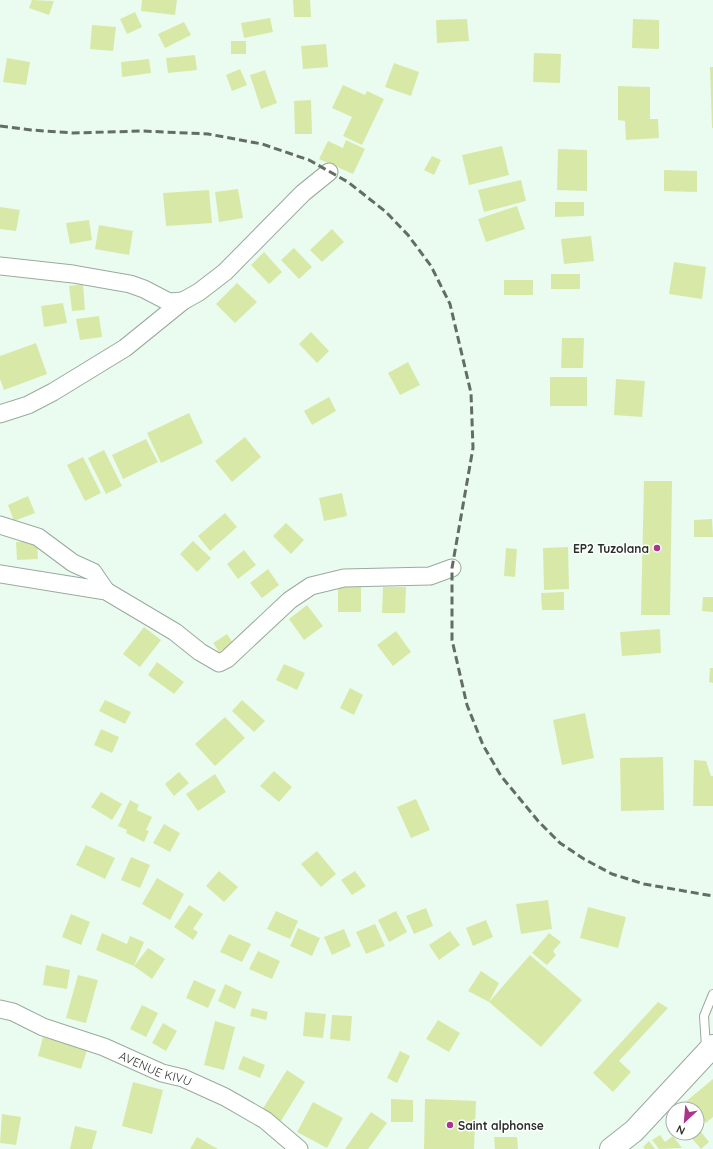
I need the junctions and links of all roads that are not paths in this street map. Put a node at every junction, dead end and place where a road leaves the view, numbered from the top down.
1 (329, 172) dead end
2 (0, 266) edge
3 (183, 301) junction
4 (0, 414) edge
5 (0, 525) edge
6 (452, 568) dead end
7 (0, 574) edge
8 (106, 591) junction
9 (713, 994) edge
10 (0, 1008) edge
11 (710, 1049) edge
12 (299, 1149) edge
13 (611, 1149) edge

1 - 3 street
2 - 3 street
3 - 4 street
5 - 8 street
6 - 8 street
7 - 8 street
9 - 11 lane
10 - 12 street, AVENUE KIVU
11 - 13 highway

